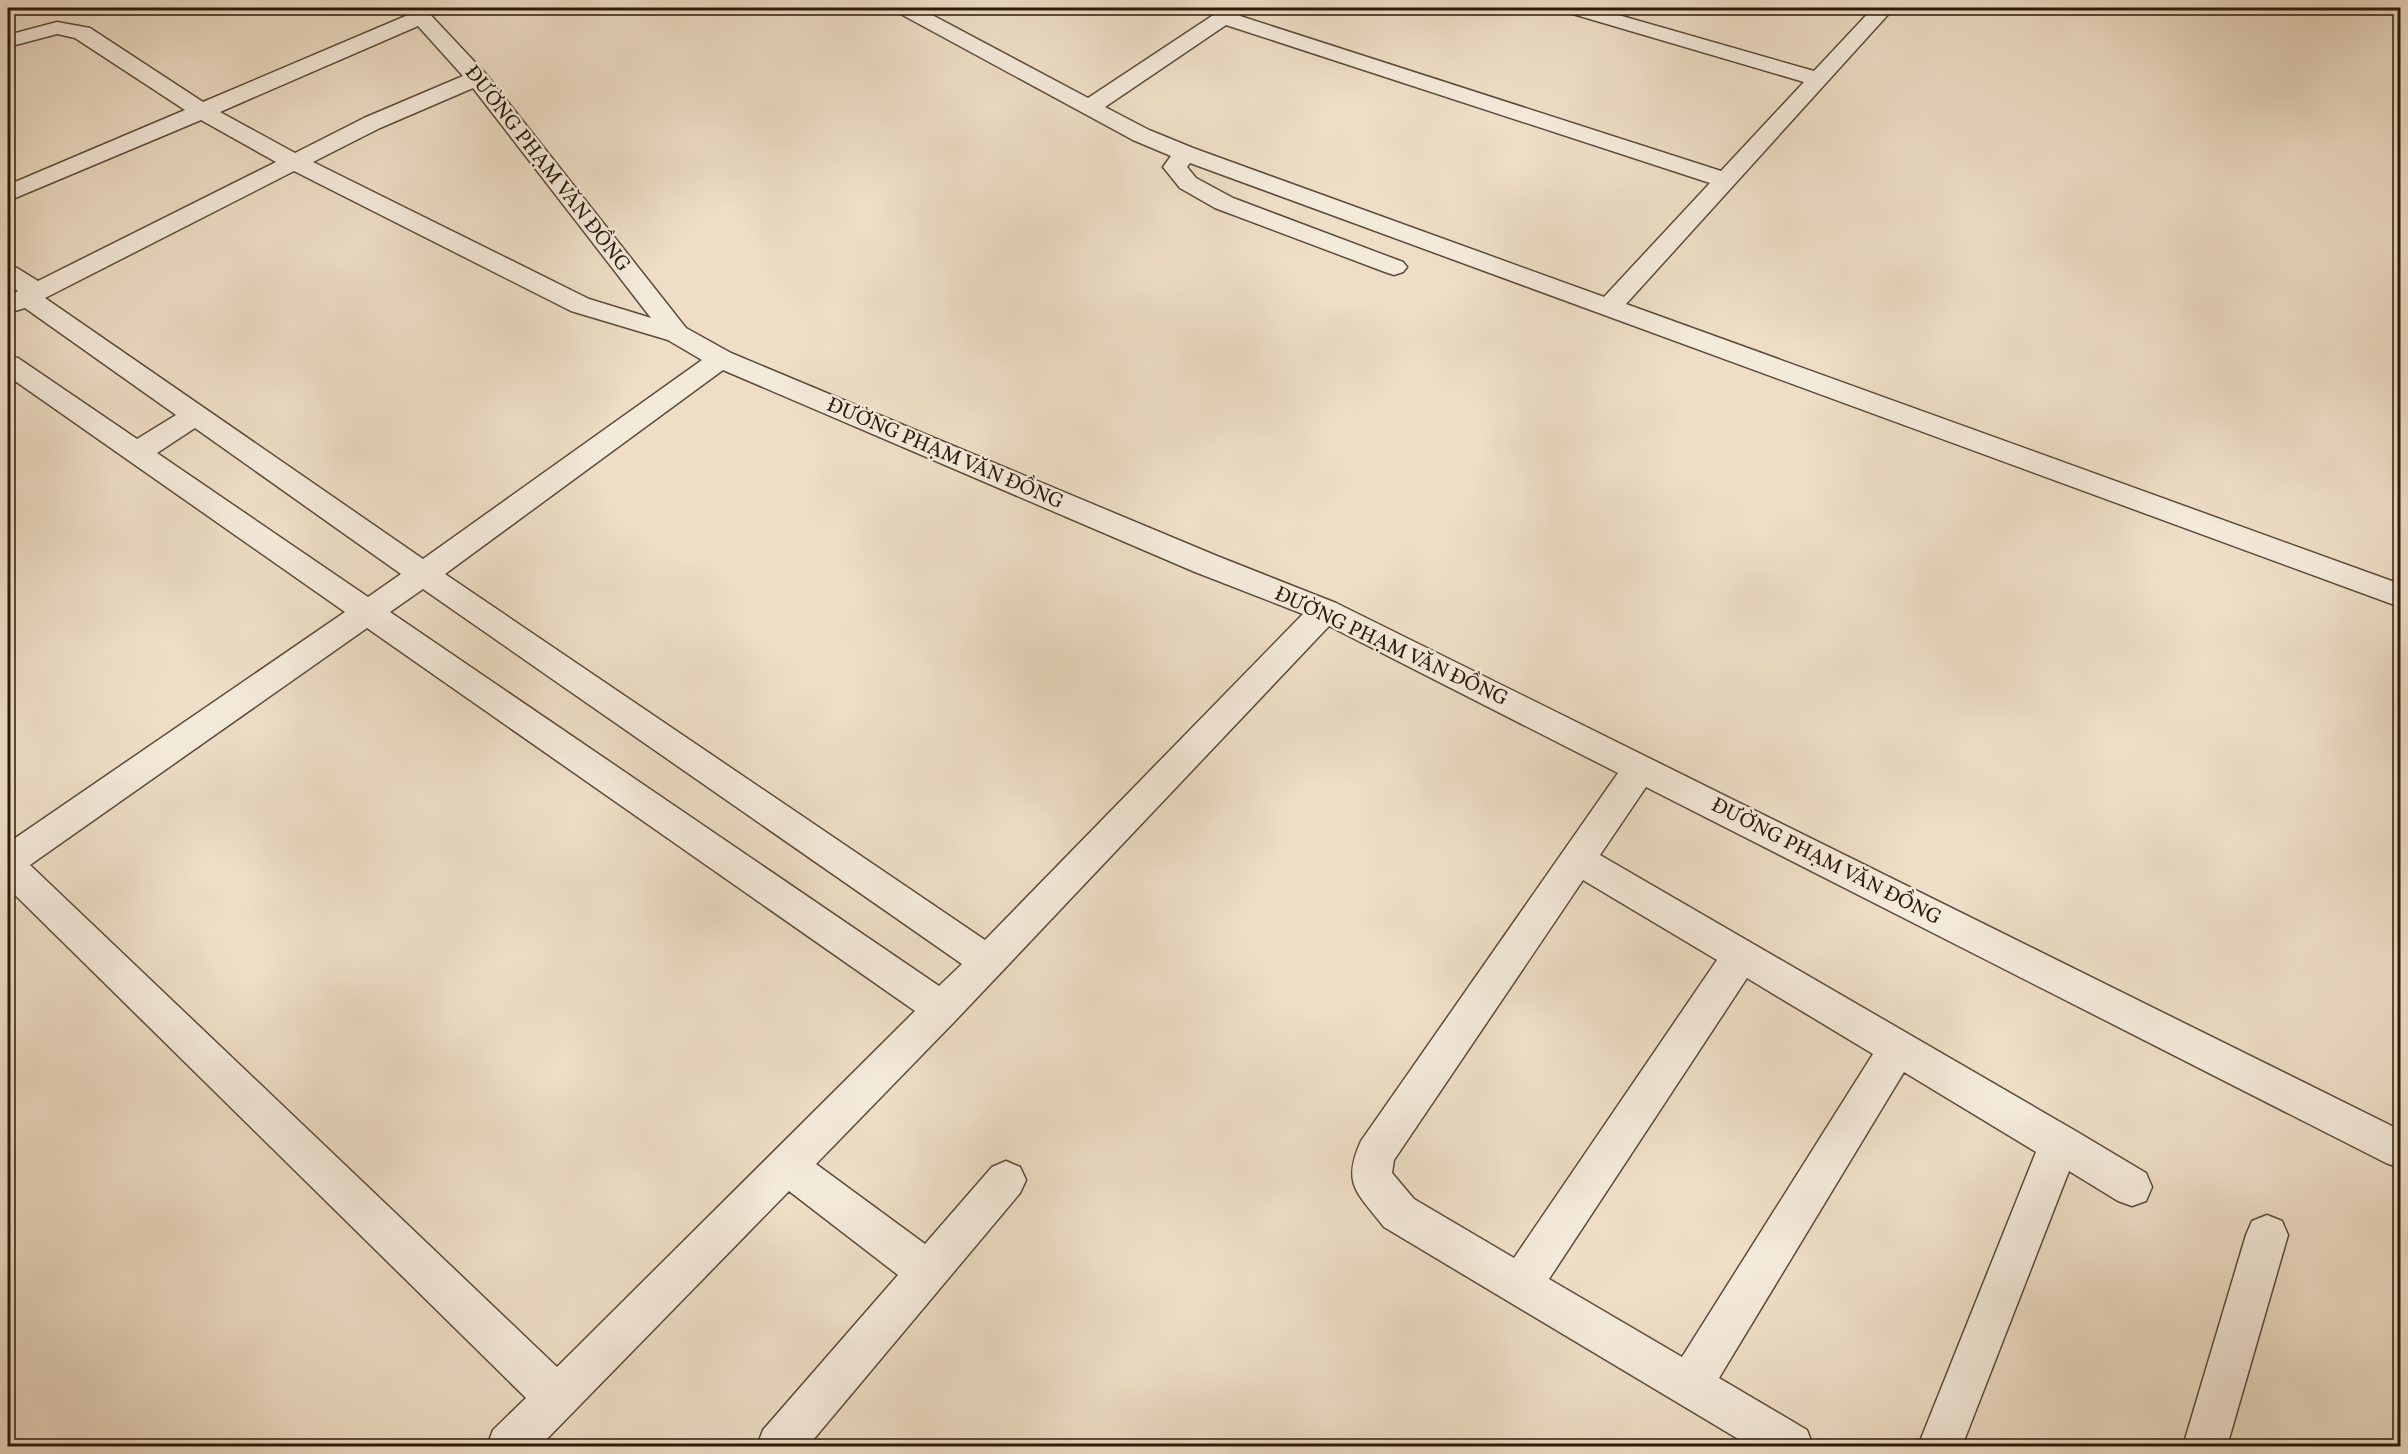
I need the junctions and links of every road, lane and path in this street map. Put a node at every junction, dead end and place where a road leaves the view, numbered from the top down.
1 (45, 8) edge
2 (904, 8) edge
3 (1573, 8) edge
4 (1884, 8) edge
5 (417, 12) edge
6 (1230, 12) edge
7 (57, 28) junction
8 (8, 41) edge
9 (477, 78) junction
10 (1818, 79) junction
11 (1089, 107) junction
12 (203, 112) junction
13 (1185, 153) junction
14 (294, 162) junction
15 (1726, 180) junction
16 (8, 194) edge
17 (1394, 267) dead end
18 (8, 273) edge
19 (23, 299) edge
20 (1609, 307) junction
21 (677, 334) junction
22 (721, 359) junction
23 (8, 364) edge
24 (195, 415) junction
25 (136, 453) junction
26 (423, 574) junction
27 (2400, 596) edge
28 (1325, 611) junction
29 (366, 613) junction
30 (1640, 769) junction
31 (1578, 859) junction
32 (8, 861) edge
33 (8, 866) edge
34 (1741, 956) junction
35 (987, 961) junction
36 (942, 1010) junction
37 (1897, 1050) junction
38 (2060, 1143) junction
39 (2400, 1150) edge
40 (787, 1166) junction
41 (1006, 1180) dead end
42 (2132, 1187) dead end
43 (2267, 1235) dead end
44 (928, 1272) junction
45 (1520, 1286) junction
46 (1689, 1386) junction
47 (557, 1398) junction
48 (509, 1446) edge
49 (779, 1446) edge
50 (1791, 1446) edge
51 (1940, 1446) edge
52 (2205, 1446) edge

1 - 7 street
2 - 11 street
3 - 10 street
4 - 10 street
5 - 9 street, ĐƯỜNG PHẠM VĂN ĐỒNG
5 - 12 street
6 - 11 street
6 - 15 street
7 - 8 street
7 - 12 street
9 - 14 street
9 - 21 street, ĐƯỜNG PHẠM VĂN ĐỒNG
10 - 15 street
11 - 13 street
12 - 14 street
12 - 16 street
13 - 17 street
13 - 20 street
14 - 19 street
14 - 21 street
15 - 20 street
18 - 19 street
19 - 24 street
20 - 27 street
21 - 22 street, ĐƯỜNG PHẠM VĂN ĐỒNG
22 - 26 street
22 - 28 street, ĐƯỜNG PHẠM VĂN ĐỒNG
23 - 25 street
24 - 25 street
24 - 26 street
25 - 29 street
26 - 29 street
26 - 35 street
28 - 30 street, ĐƯỜNG PHẠM VĂN ĐỒNG
28 - 35 street
29 - 32 street
29 - 36 street
30 - 31 street
30 - 39 street, ĐƯỜNG PHẠM VĂN ĐỒNG
31 - 34 street
31 - 45 street
33 - 47 street
34 - 37 street
34 - 45 street
35 - 36 street
36 - 40 street
37 - 38 street
37 - 46 street
38 - 42 street
38 - 51 street
40 - 44 street
40 - 47 street
41 - 44 street
43 - 52 street
44 - 49 street
45 - 46 street
46 - 50 street
47 - 48 street

